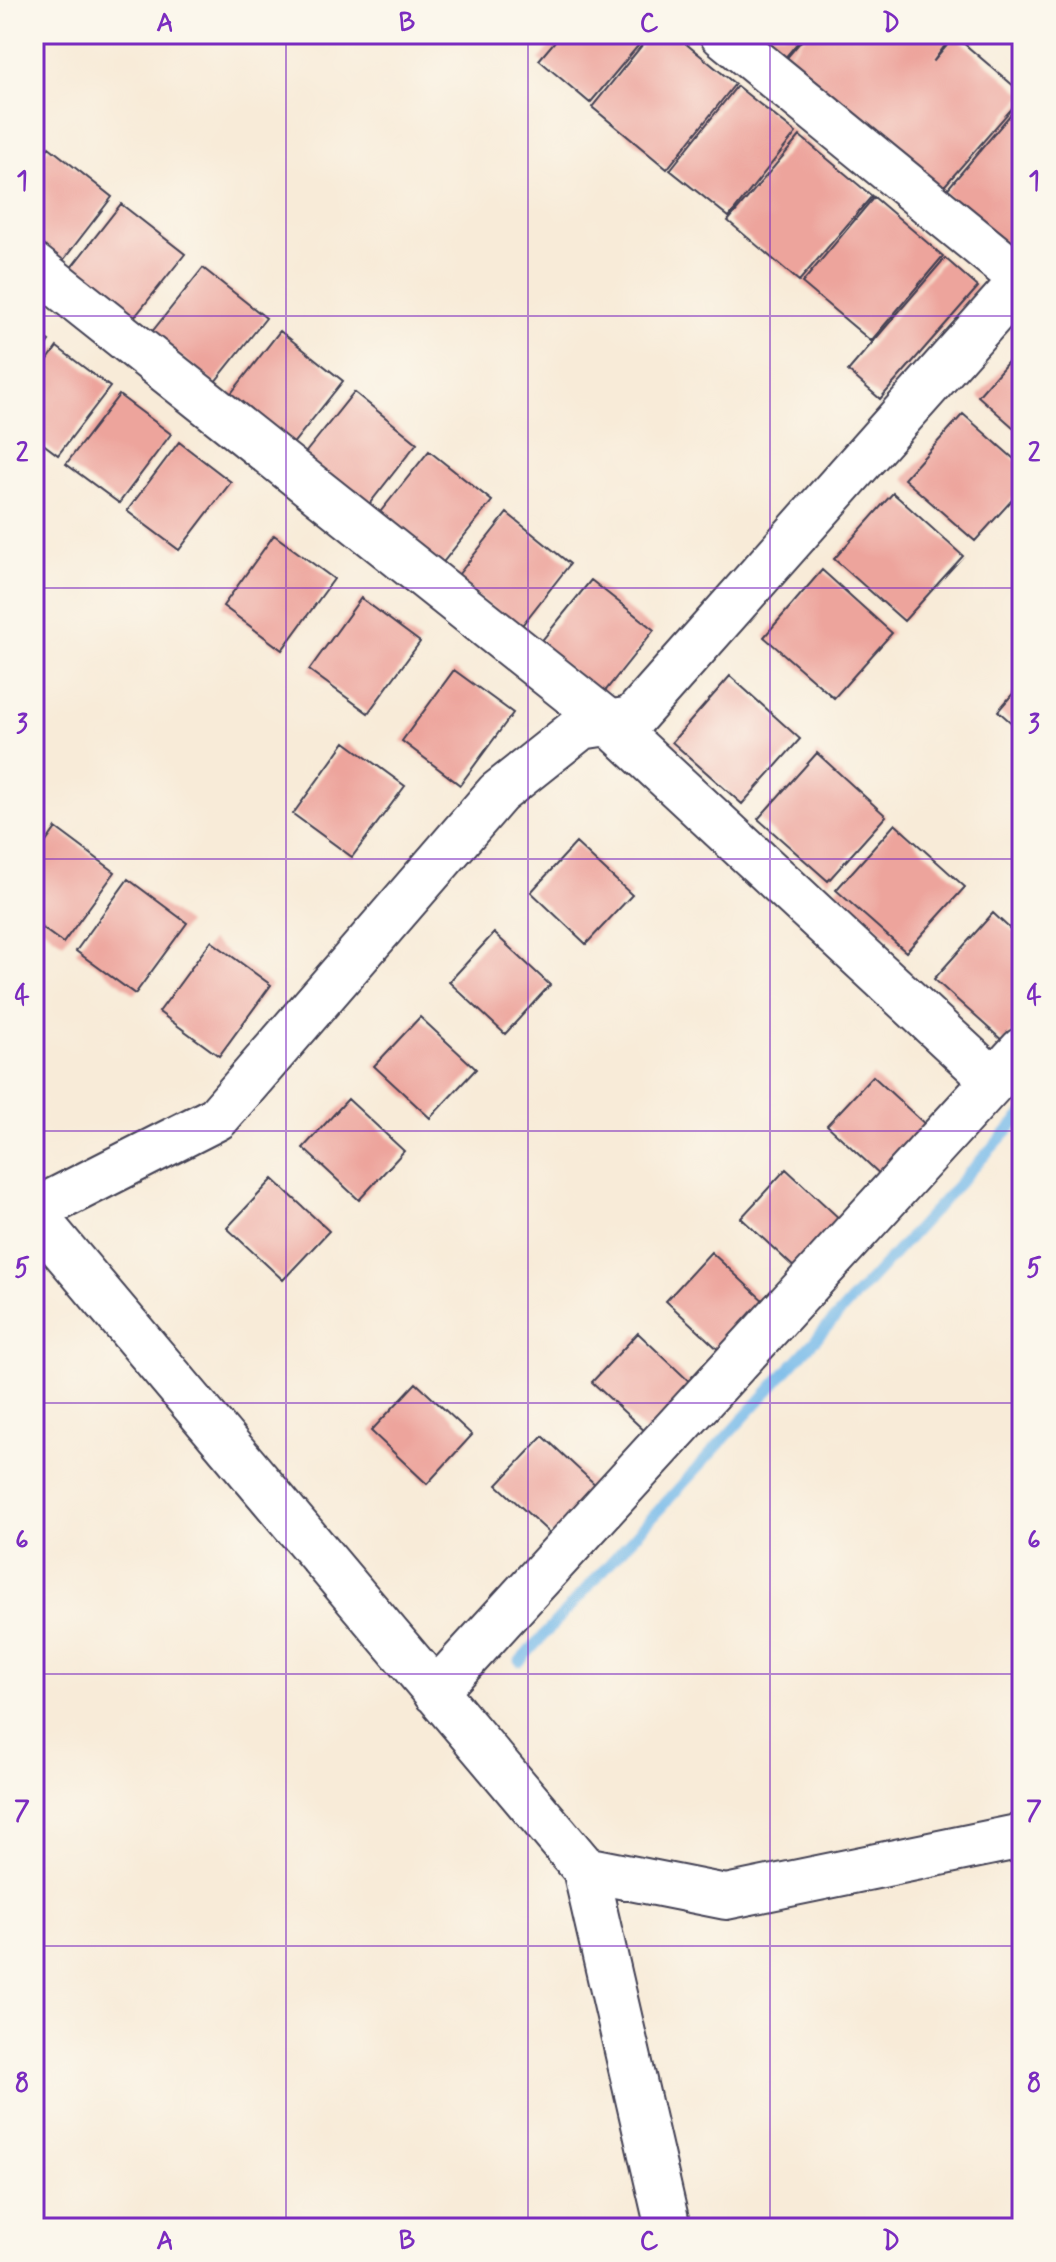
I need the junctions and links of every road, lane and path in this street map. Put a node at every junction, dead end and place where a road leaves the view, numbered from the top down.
1 (722, 34) edge
2 (34, 266) edge
3 (1022, 279) edge
4 (608, 722) junction
5 (1008, 1065) edge
6 (34, 1213) edge
7 (435, 1692) junction
8 (1022, 1836) edge
9 (585, 1869) junction
10 (668, 2228) edge

1 - 3 street
2 - 4 street
3 - 4 street
4 - 5 street
4 - 6 street
5 - 7 street
6 - 7 street
7 - 9 street
8 - 9 street
9 - 10 street

